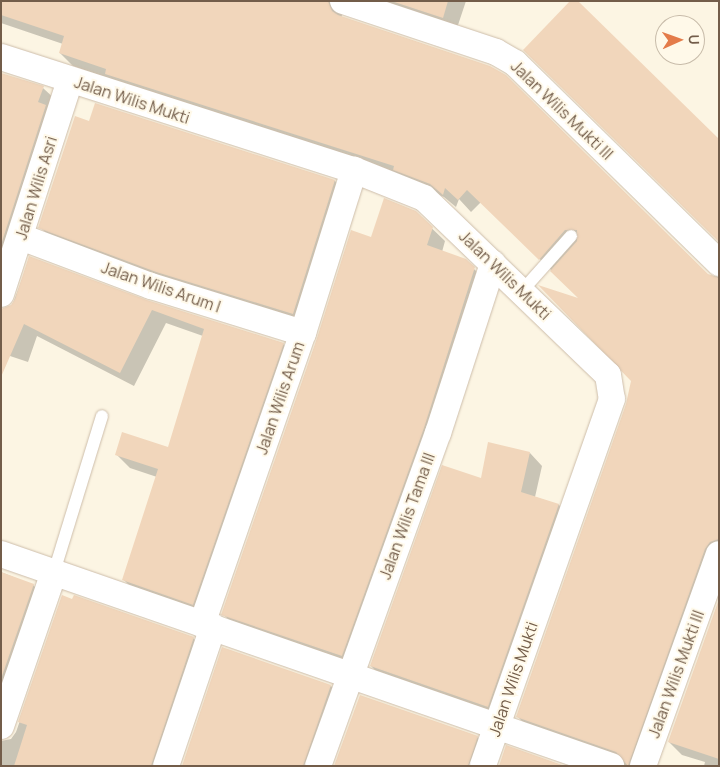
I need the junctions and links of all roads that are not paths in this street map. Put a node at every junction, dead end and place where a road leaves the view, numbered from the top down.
1 (343, 1) edge
2 (1, 57) edge
3 (70, 81) junction
4 (354, 170) junction
5 (571, 236) dead end
6 (21, 237) junction
7 (719, 263) edge
8 (493, 264) junction
9 (521, 292) junction
10 (1, 294) edge
11 (303, 333) junction
12 (102, 416) dead end
13 (1, 554) edge
14 (719, 554) edge
15 (54, 572) junction
16 (208, 626) junction
17 (348, 677) junction
18 (1, 726) edge
19 (496, 726) junction
20 (166, 766) edge
21 (318, 766) edge
22 (483, 766) edge
23 (611, 766) edge
24 (643, 766) edge

1 - 7 street, Jalan Wilis Mukti III
2 - 3 street, Jalan Wilis Mukti
3 - 4 street, Jalan Wilis Mukti
3 - 6 street, Jalan Wilis Asri
4 - 8 street, Jalan Wilis Mukti
4 - 11 street, Jalan Wilis Arum
5 - 9 lane
6 - 10 street, Jalan Wilis Asri
6 - 11 street, Jalan Wilis Arum I
8 - 9 street, Jalan Wilis Mukti
8 - 17 street, Jalan Wilis Tama III
9 - 19 street, Jalan Wilis Mukti
11 - 16 street, Jalan Wilis Arum
12 - 15 lane
13 - 15 street
14 - 24 street, Jalan Wilis Mukti III
15 - 16 street
15 - 18 street
16 - 17 street
16 - 20 street, Jalan Wilis Arum
17 - 19 street
17 - 21 street, Jalan Wilis Tama III
19 - 22 street, Jalan Wilis Mukti
19 - 23 street

